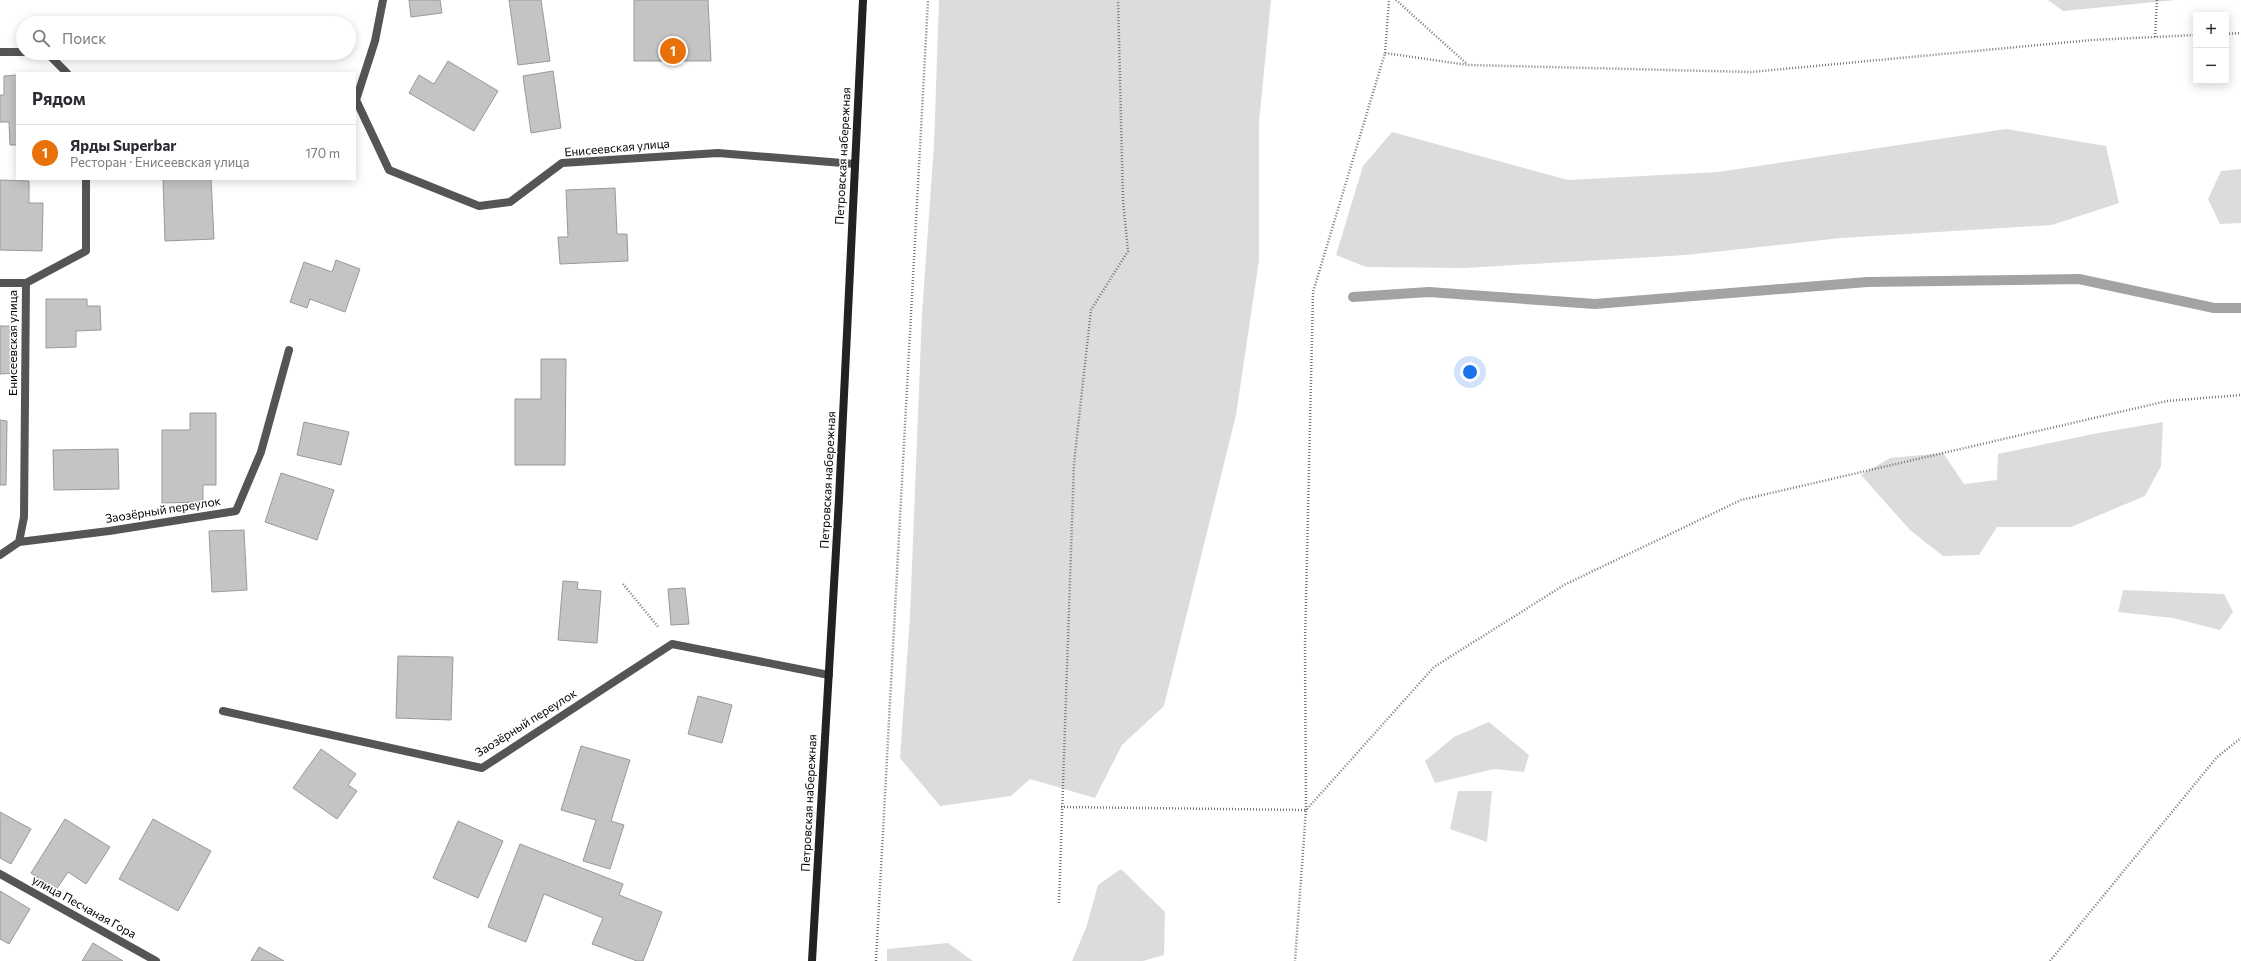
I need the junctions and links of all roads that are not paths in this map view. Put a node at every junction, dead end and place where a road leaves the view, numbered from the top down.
1 (383, 0) edge
2 (863, 0) edge
3 (0, 52) edge
4 (16, 52) edge
5 (54, 60) edge
6 (66, 72) edge
7 (855, 164) junction
8 (86, 180) edge
9 (0, 283) edge
10 (26, 283) junction
11 (289, 350) dead end
12 (19, 542) junction
13 (0, 555) edge
14 (829, 675) junction
15 (223, 711) dead end
16 (0, 874) edge
17 (156, 961) edge
18 (812, 961) edge

1 - 7 street, Енисеевская улица
2 - 7 main road, Петровская набережная
3 - 4 street
5 - 6 street
7 - 14 main road, Петровская набережная
8 - 10 street, Енисеевская улица
9 - 10 street
10 - 12 street, Енисеевская улица
11 - 12 street, Заозёрный переулок
12 - 13 street, Заозёрный переулок
14 - 15 street, Заозёрный переулок
14 - 18 main road, Петровская набережная
16 - 17 street, улица Песчаная Гора

